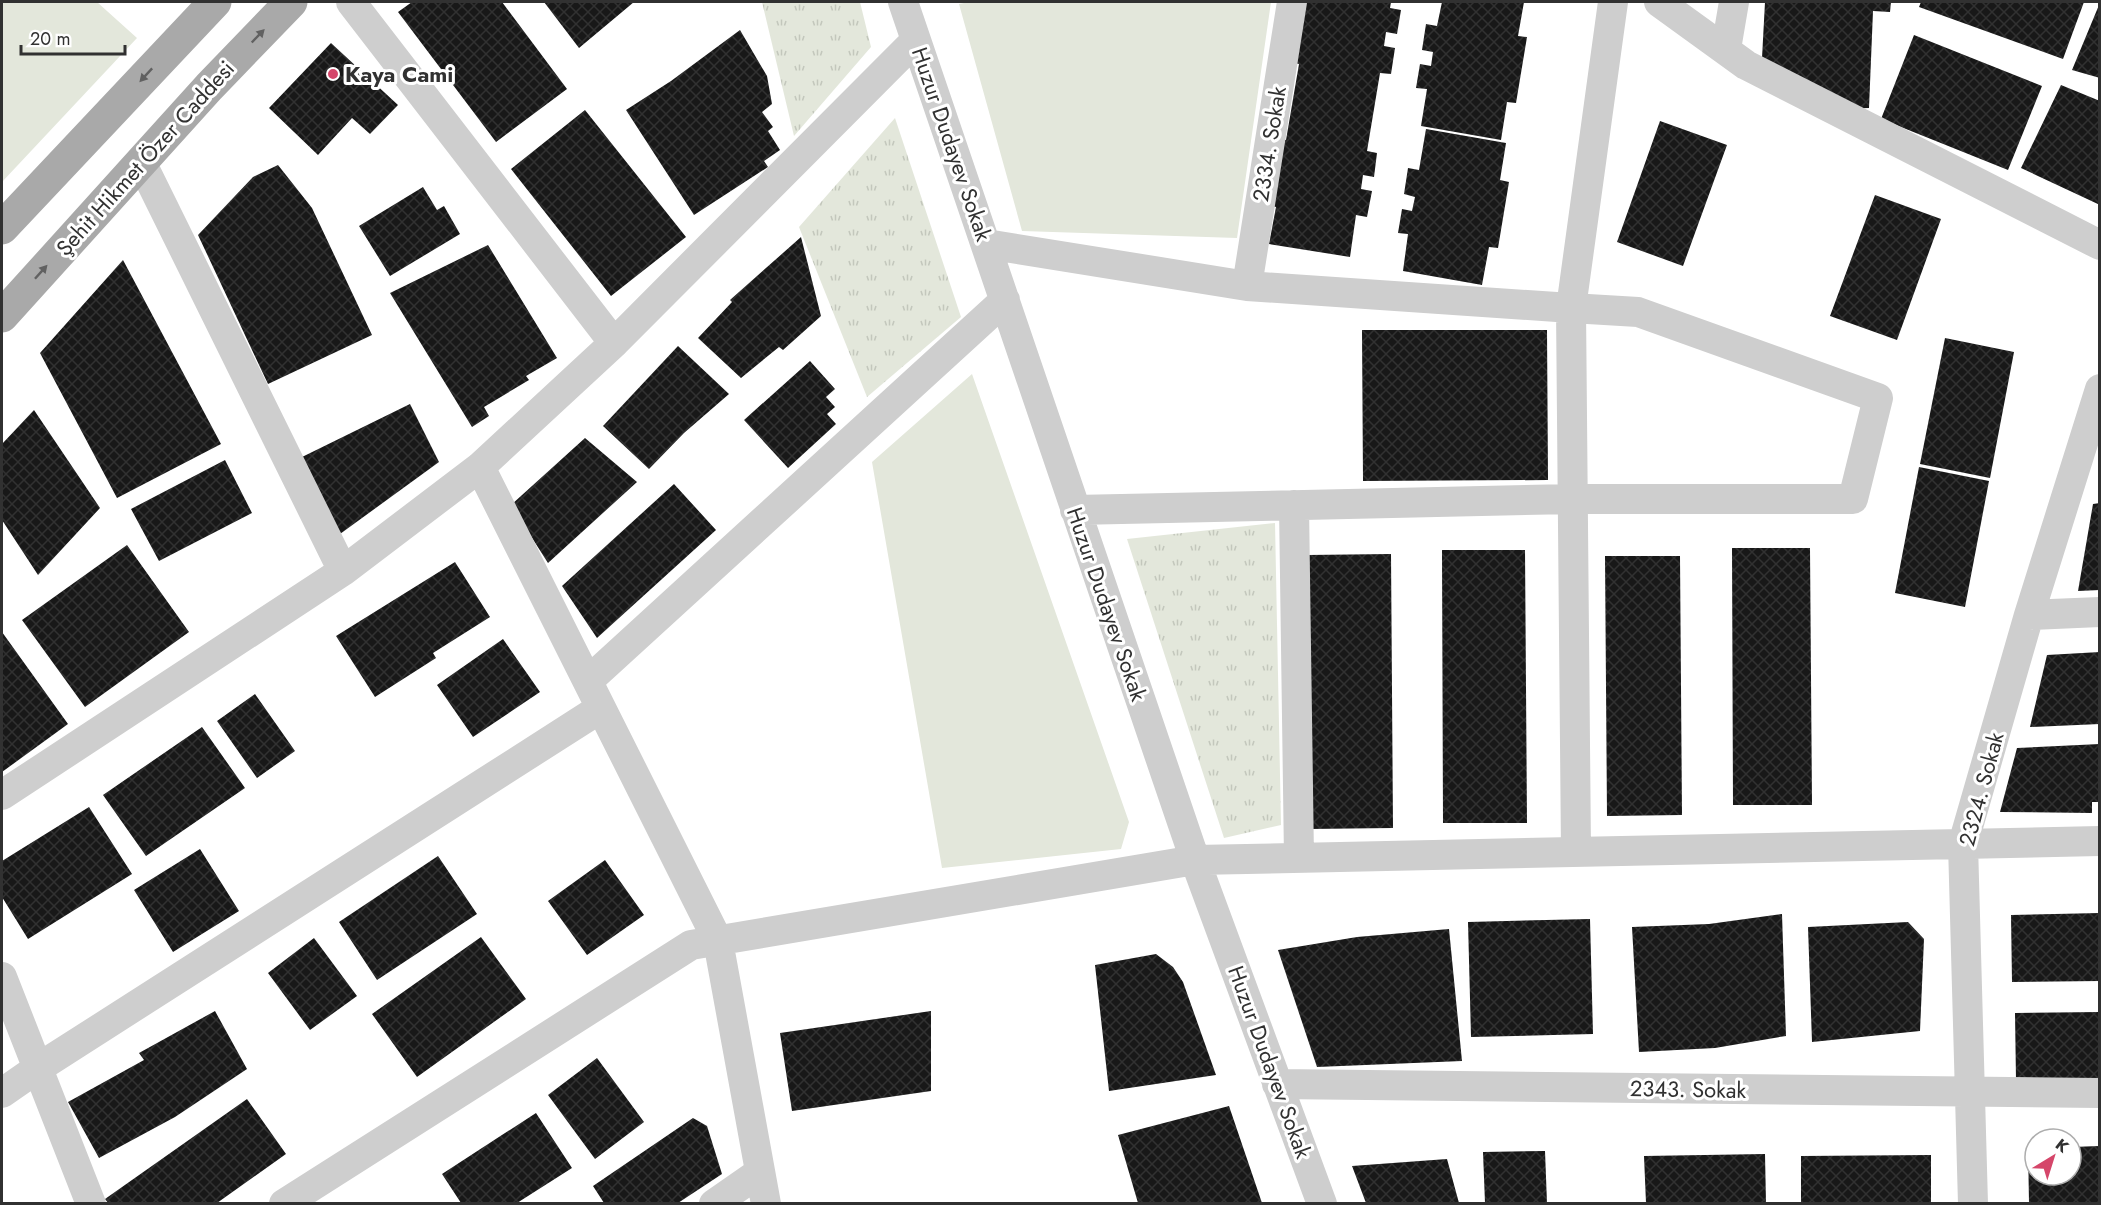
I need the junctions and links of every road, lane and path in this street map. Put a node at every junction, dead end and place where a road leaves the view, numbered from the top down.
1 (215, 2) edge
2 (291, 2) edge
3 (351, 2) edge
4 (903, 2) edge
5 (1292, 2) edge
6 (1613, 2) edge
7 (1659, 2) edge
8 (1734, 2) edge
9 (916, 40) junction
10 (1726, 49) junction
11 (141, 162) junction
12 (2, 228) edge
13 (986, 244) junction
14 (2100, 245) edge
15 (1247, 286) junction
16 (1005, 300) junction
17 (1571, 308) junction
18 (2, 316) edge
19 (614, 343) junction
20 (2100, 389) edge
21 (480, 467) junction
22 (1573, 500) junction
23 (1294, 505) junction
24 (1075, 510) junction
25 (343, 571) junction
26 (2100, 612) edge
27 (2029, 615) junction
28 (588, 681) junction
29 (601, 708) junction
30 (2, 795) edge
31 (2100, 841) edge
32 (1963, 844) junction
33 (1576, 852) junction
34 (1299, 858) junction
35 (1195, 860) junction
36 (718, 940) junction
37 (2, 978) edge
38 (38, 1068) junction
39 (1277, 1084) junction
40 (2, 1093) edge
41 (1970, 1093) junction
42 (2100, 1093) edge
43 (760, 1172) junction
44 (91, 1203) edge
45 (284, 1203) edge
46 (714, 1203) edge
47 (766, 1203) edge
48 (1322, 1203) edge
49 (1973, 1203) edge

1 -> 12 main road
11 -> 2 main road, Şehit Hikmet Özer Caddesi
3 - 19 street
4 - 9 street, Huzur Dudayev Sokak
5 - 15 street, 2334. Sokak
6 - 17 street
7 - 10 street
8 - 10 street
9 - 13 street, Huzur Dudayev Sokak
9 - 19 street
10 - 14 street
18 -> 11 main road, Şehit Hikmet Özer Caddesi
11 - 25 street
13 - 15 street
13 - 16 street, Huzur Dudayev Sokak
15 - 17 street
16 - 24 street, Huzur Dudayev Sokak
16 - 28 street
17 - 22 street
17 - 22 street
19 - 21 street
20 - 27 street, 2324. Sokak
21 - 25 street
21 - 28 street
22 - 23 street
22 - 33 street
23 - 24 street
23 - 34 street
24 - 35 street, Huzur Dudayev Sokak
25 - 30 street
26 - 27 street
27 - 32 street, 2324. Sokak
28 - 29 street
29 - 36 street
29 - 38 street
31 - 32 street
32 - 33 street
32 - 41 street, 2324. Sokak
33 - 34 street
34 - 35 street
35 - 36 street
35 - 39 street, Huzur Dudayev Sokak
36 - 43 street
36 - 45 street
37 - 38 street
38 - 40 street
38 - 44 street
39 - 41 street, 2343. Sokak
39 - 48 street, Huzur Dudayev Sokak
41 - 42 street, 2343. Sokak
41 - 49 street, 2324. Sokak
43 - 46 street
43 - 47 street

